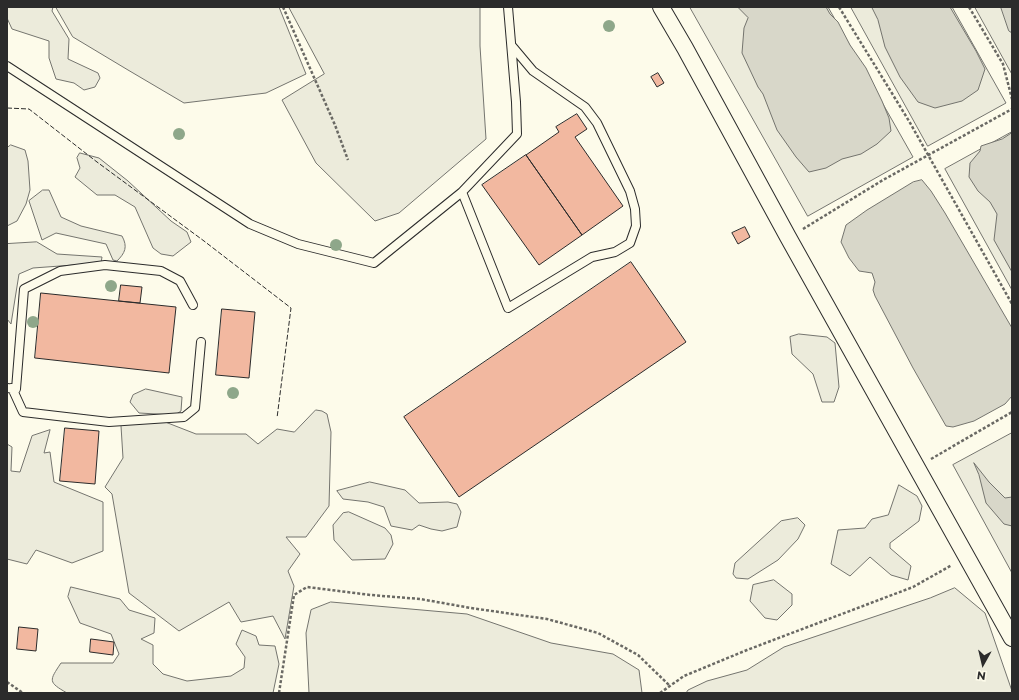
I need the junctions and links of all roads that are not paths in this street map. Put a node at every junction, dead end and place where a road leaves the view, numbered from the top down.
1 (508, 7) edge
2 (661, 7) edge
3 (512, 46) junction
4 (7, 66) edge
5 (462, 192) junction
6 (193, 305) dead end
7 (201, 342) dead end
8 (10, 388) edge
9 (1012, 638) edge

1 - 3 lane
2 - 9 street
3 - 5 lane
3 - 5 lane
4 - 5 lane
6 - 8 lane
7 - 8 lane

